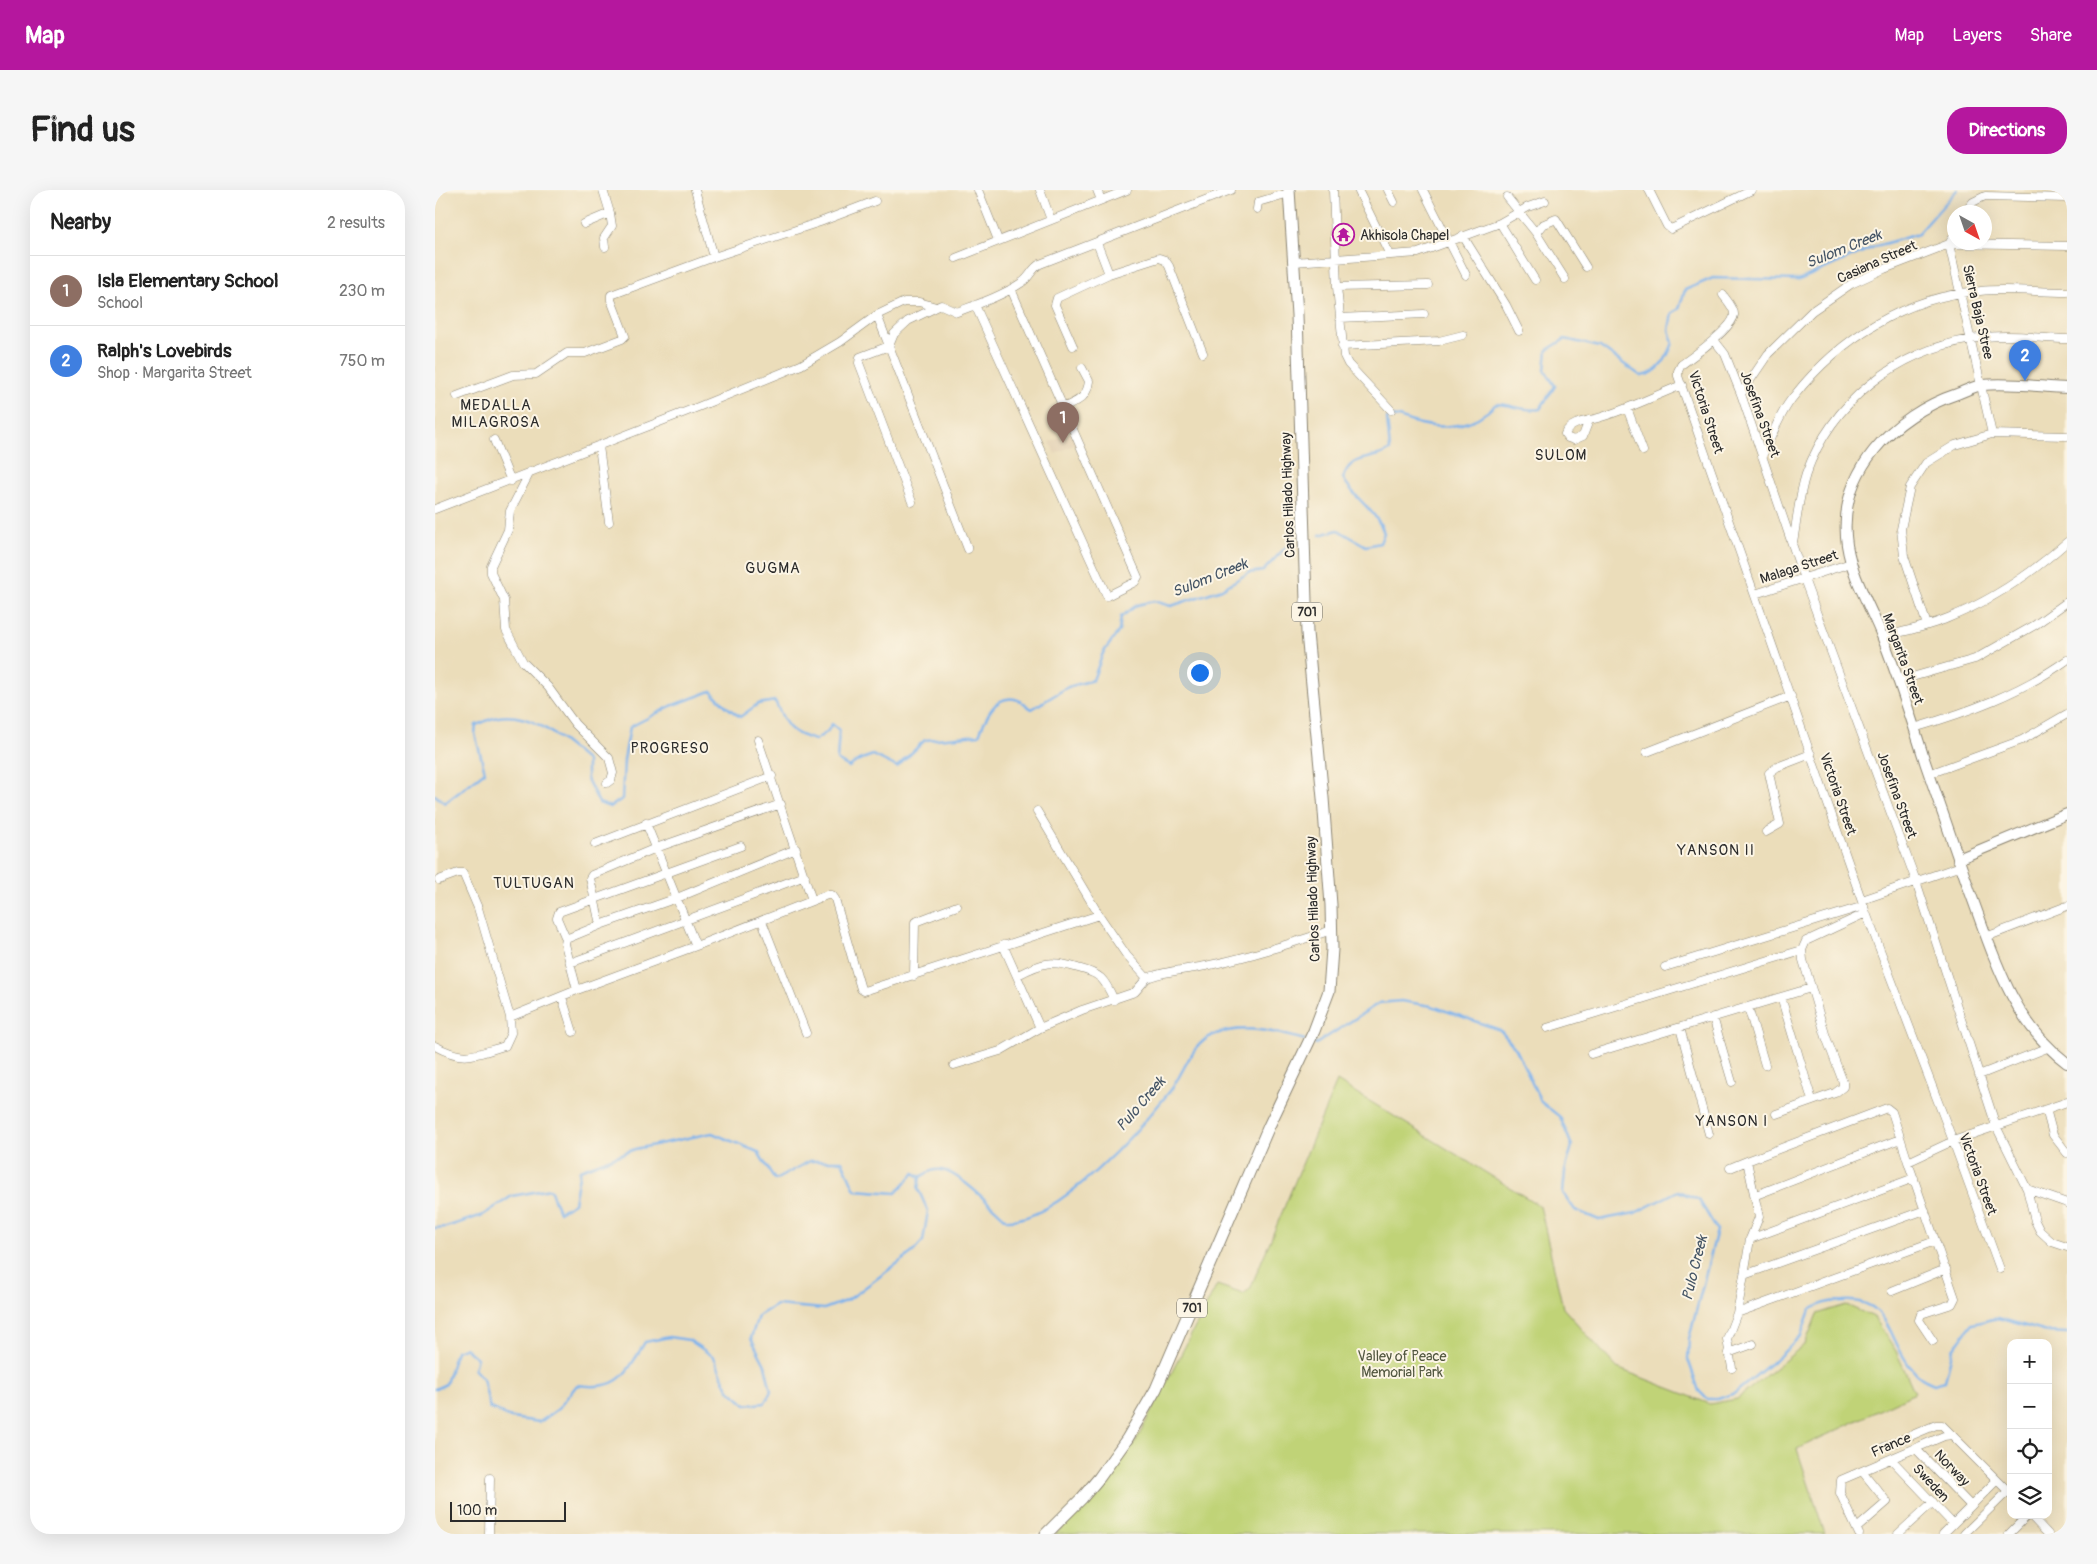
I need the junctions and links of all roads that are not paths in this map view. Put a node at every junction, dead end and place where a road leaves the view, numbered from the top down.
1 (695, 190) edge
2 (978, 190) edge
3 (1040, 190) edge
4 (1097, 190) edge
5 (1127, 190) edge
6 (1231, 190) edge
7 (1333, 190) edge
8 (1358, 190) edge
9 (1388, 190) edge
10 (1423, 190) edge
11 (1649, 190) edge
12 (1752, 190) edge
13 (605, 191) edge
14 (1289, 191) edge
15 (1507, 197) dead end
16 (2067, 198) edge
17 (1101, 200) junction
18 (875, 201) dead end
19 (1545, 201) dead end
20 (1394, 202) dead end
21 (1971, 205) edge
22 (1257, 209) dead end
23 (610, 213) junction
24 (1519, 214) junction
25 (1051, 220) junction
26 (1500, 223) junction
27 (584, 224) dead end
28 (1536, 233) junction
29 (1463, 236) junction
30 (998, 240) junction
31 (1449, 241) junction
32 (1097, 243) junction
33 (1947, 245) edge
34 (1992, 245) edge
35 (2067, 246) edge
36 (605, 247) dead end
37 (1950, 250) edge
38 (1390, 255) junction
39 (714, 257) junction
40 (956, 258) dead end
41 (1337, 259) junction
42 (1294, 262) junction
43 (1586, 267) dead end
44 (1109, 274) junction
45 (1466, 275) dead end
46 (1565, 279) dead end
47 (1535, 280) dead end
48 (1428, 285) dead end
49 (1337, 287) junction
50 (1011, 289) junction
51 (2067, 292) edge
52 (1960, 293) junction
53 (1723, 295) dead end
54 (975, 305) junction
55 (937, 307) junction
56 (1423, 314) dead end
57 (877, 315) junction
58 (1340, 318) junction
59 (1519, 331) dead end
60 (1463, 335) dead end
61 (1971, 338) junction
62 (2067, 339) edge
63 (1714, 340) junction
64 (889, 346) junction
65 (1073, 346) dead end
66 (1342, 346) junction
67 (1203, 353) dead end
68 (1082, 368) dead end
69 (1682, 385) junction
70 (1983, 385) junction
71 (2067, 388) edge
72 (1741, 394) junction
73 (457, 396) dead end
74 (1063, 408) junction
75 (1627, 408) junction
76 (1391, 410) dead end
77 (1589, 420) dead end
78 (1992, 434) junction
79 (2067, 436) edge
80 (494, 440) dead end
81 (599, 446) junction
82 (1643, 451) dead end
83 (1762, 456) junction
84 (530, 472) junction
85 (511, 481) junction
86 (912, 502) dead end
87 (435, 508) edge
88 (609, 522) dead end
89 (2067, 542) edge
90 (1793, 544) junction
91 (967, 549) dead end
92 (1851, 563) junction
93 (1804, 579) junction
94 (1755, 594) junction
95 (2067, 602) edge
96 (1927, 625) junction
97 (1882, 637) junction
98 (2067, 660) edge
99 (1898, 681) junction
100 (1791, 696) junction
101 (2067, 714) edge
102 (1914, 728) junction
103 (758, 740) dead end
104 (1647, 752) dead end
105 (1811, 754) junction
106 (1929, 774) junction
107 (772, 776) junction
108 (607, 783) dead end
109 (781, 804) junction
110 (1037, 811) dead end
111 (2067, 814) edge
112 (646, 823) junction
113 (1766, 832) dead end
114 (595, 844) dead end
115 (741, 846) dead end
116 (656, 848) junction
117 (796, 849) junction
118 (1960, 862) junction
119 (666, 873) junction
120 (805, 876) junction
121 (439, 880) dead end
122 (1916, 882) junction
123 (594, 898) junction
124 (677, 898) junction
125 (812, 900) junction
126 (957, 906) dead end
127 (1864, 906) junction
128 (2067, 906) edge
129 (1099, 915) junction
130 (685, 920) junction
131 (762, 921) junction
132 (600, 925) junction
133 (1332, 930) junction
134 (1987, 937) junction
135 (566, 939) junction
136 (1003, 945) junction
137 (696, 946) junction
138 (1802, 950) junction
139 (570, 963) junction
140 (1665, 967) dead end
141 (1018, 975) junction
142 (914, 976) junction
143 (1147, 978) junction
144 (1811, 988) junction
145 (577, 990) junction
146 (562, 997) junction
147 (1781, 997) junction
148 (1114, 1000) junction
149 (1748, 1007) junction
150 (1713, 1017) junction
151 (510, 1018) junction
152 (1040, 1028) junction
153 (1547, 1028) dead end
154 (1680, 1028) junction
155 (573, 1032) dead end
156 (806, 1033) dead end
157 (435, 1046) edge
158 (2047, 1048) junction
159 (1591, 1054) dead end
160 (2067, 1063) edge
161 (954, 1065) dead end
162 (1765, 1066) dead end
163 (1979, 1075) junction
164 (1732, 1082) dead end
165 (1812, 1100) junction
166 (2067, 1102) edge
167 (2046, 1109) junction
168 (1776, 1114) dead end
169 (1996, 1126) junction
170 (1709, 1134) dead end
171 (1900, 1139) junction
172 (1953, 1141) junction
173 (2067, 1154) edge
174 (1747, 1161) junction
175 (1908, 1162) junction
176 (1730, 1168) dead end
177 (1914, 1178) junction
178 (2027, 1189) junction
179 (1756, 1195) junction
180 (2067, 1203) edge
181 (1925, 1210) junction
182 (1750, 1239) junction
183 (1935, 1240) junction
184 (2067, 1247) edge
185 (1946, 1269) junction
186 (2000, 1269) dead end
187 (1744, 1275) junction
188 (1893, 1291) dead end
189 (1737, 1313) junction
190 (1933, 1341) dead end
191 (1753, 1344) dead end
192 (1728, 1353) junction
193 (1732, 1368) dead end
194 (1952, 1435) junction
195 (1884, 1447) dead end
196 (1915, 1448) junction
197 (1891, 1459) junction
198 (1863, 1471) junction
199 (490, 1478) dead end
200 (1997, 1480) junction
201 (2007, 1491) edge
202 (2007, 1495) edge
203 (1933, 1502) junction
204 (1971, 1506) junction
205 (2025, 1519) edge
206 (2033, 1519) edge
207 (1953, 1524) junction
208 (1858, 1531) edge
209 (489, 1534) edge
210 (1046, 1534) edge
211 (1898, 1534) edge
212 (1943, 1534) edge
213 (1964, 1534) edge
214 (2009, 1534) edge
215 (2048, 1534) edge

1 - 39 street
2 - 30 street
3 - 25 street
4 - 17 street
5 - 17 street
6 - 32 street
7 - 41 street
8 - 38 street
9 - 20 street
10 - 31 street
11 - 12 street
13 - 23 street
14 - 22 street
14 - 42 main road, Carlos Hilado Highway / 701
15 - 24 street
16 - 21 street
17 - 25 street
18 - 39 street
19 - 24 street
23 - 27 street
23 - 36 street
24 - 26 street
24 - 28 street
25 - 30 street
26 - 29 street
26 - 47 street
28 - 43 street
28 - 46 street
29 - 31 street
29 - 59 street
30 - 40 street
31 - 38 street
31 - 45 street
32 - 44 street
32 - 50 street
33 - 72 street, Casiana Street
34 - 35 street, Casiana Street
37 - 52 street, Sierra Baja Stree
38 - 41 street
39 - 73 street
41 - 42 street
41 - 49 street
42 - 133 main road, Carlos Hilado Highway / 701
44 - 65 street
44 - 67 street
48 - 49 street
49 - 58 street
50 - 54 street
50 - 74 street
51 - 52 street
52 - 61 street, Sierra Baja Stree
52 - 83 street
53 - 63 street
54 - 55 street
54 - 74 street
55 - 57 street
55 - 64 street
56 - 58 street
57 - 64 street
57 - 81 street
58 - 66 street
60 - 66 street
61 - 62 street
61 - 70 street, Sierra Baja Stree
61 - 90 street
63 - 69 street, Victoria Street
63 - 72 street, Josefina Street
64 - 86 street
64 - 91 street
66 - 76 street
68 - 74 street
69 - 75 street
69 - 94 street, Victoria Street
70 - 71 street, Margarita Street
70 - 78 street, Sierra Baja Stree
70 - 92 street, Margarita Street
72 - 83 street, Josefina Street
75 - 77 street
75 - 82 street
78 - 79 street
78 - 96 street
80 - 85 street
81 - 84 street
81 - 88 street
83 - 90 street, Josefina Street
84 - 85 street
84 - 108 street
85 - 87 street
89 - 96 street
90 - 93 street, Josefina Street
92 - 93 street, Malaga Street
92 - 97 street, Margarita Street
93 - 94 street, Malaga Street
93 - 122 street, Josefina Street
94 - 100 street, Victoria Street
95 - 99 street
96 - 97 street
97 - 99 street, Margarita Street
98 - 102 street
99 - 102 street, Margarita Street
100 - 104 street
100 - 105 street, Victoria Street
101 - 106 street
102 - 106 street, Margarita Street
103 - 107 street
105 - 113 street
105 - 127 street, Victoria Street
106 - 118 street, Margarita Street
107 - 109 street
107 - 112 street
109 - 116 street
109 - 117 street
110 - 129 street
111 - 118 street
112 - 114 street
112 - 116 street
115 - 119 street
116 - 119 street
116 - 123 street
117 - 120 street
117 - 124 street
118 - 122 street
118 - 134 street, Margarita Street
119 - 123 street
119 - 124 street
120 - 125 street
120 - 130 street
121 - 151 street
122 - 127 street
122 - 163 street, Josefina Street
123 - 132 street
123 - 135 street
124 - 130 street
124 - 132 street
125 - 131 street
125 - 142 street
126 - 142 street
127 - 138 street
127 - 140 street
127 - 172 street, Victoria Street
128 - 134 street
129 - 136 street
129 - 143 street
130 - 137 street
130 - 139 street
131 - 137 street
131 - 156 street
132 - 135 street
133 - 143 street
133 - 210 main road, Carlos Hilado Highway / 701
134 - 158 street, Margarita Street
135 - 139 street
136 - 141 street
136 - 142 street
137 - 145 street
138 - 144 street
138 - 153 street
139 - 145 street
141 - 148 street
141 - 152 street
143 - 148 street
144 - 147 street
144 - 165 street
145 - 146 street
146 - 151 street
146 - 155 street
147 - 149 street
147 - 165 street
148 - 152 street
149 - 150 street
149 - 162 street
150 - 154 street
150 - 164 street
151 - 157 street
152 - 161 street
154 - 159 street
154 - 170 street
158 - 160 street, Margarita Street
158 - 163 street
163 - 169 street, Josefina Street
165 - 168 street
166 - 167 street
167 - 169 street
167 - 173 street
169 - 172 street
169 - 178 street, Josefina Street
171 - 174 street
171 - 175 street
171 - 179 street
172 - 175 street
172 - 186 street, Victoria Street
174 - 176 street
174 - 179 street
175 - 177 street
177 - 181 street
177 - 182 street
178 - 180 street
178 - 184 street, Josefina Street
179 - 182 street
181 - 183 street
181 - 187 street
182 - 187 street
183 - 185 street
183 - 189 street
185 - 188 street
185 - 190 street
187 - 189 street
189 - 192 street
191 - 192 street
192 - 193 street
194 - 195 street
194 - 196 street, France
194 - 200 street
196 - 197 street, France
196 - 204 street, Norway
197 - 198 street, France
197 - 203 street, Sweden
198 - 208 street, France
198 - 208 street
199 - 209 street
200 - 201 street
200 - 204 street
202 - 213 street
203 - 207 street, Sweden
203 - 211 street
204 - 207 street
205 - 214 street
206 - 215 street
207 - 212 street

